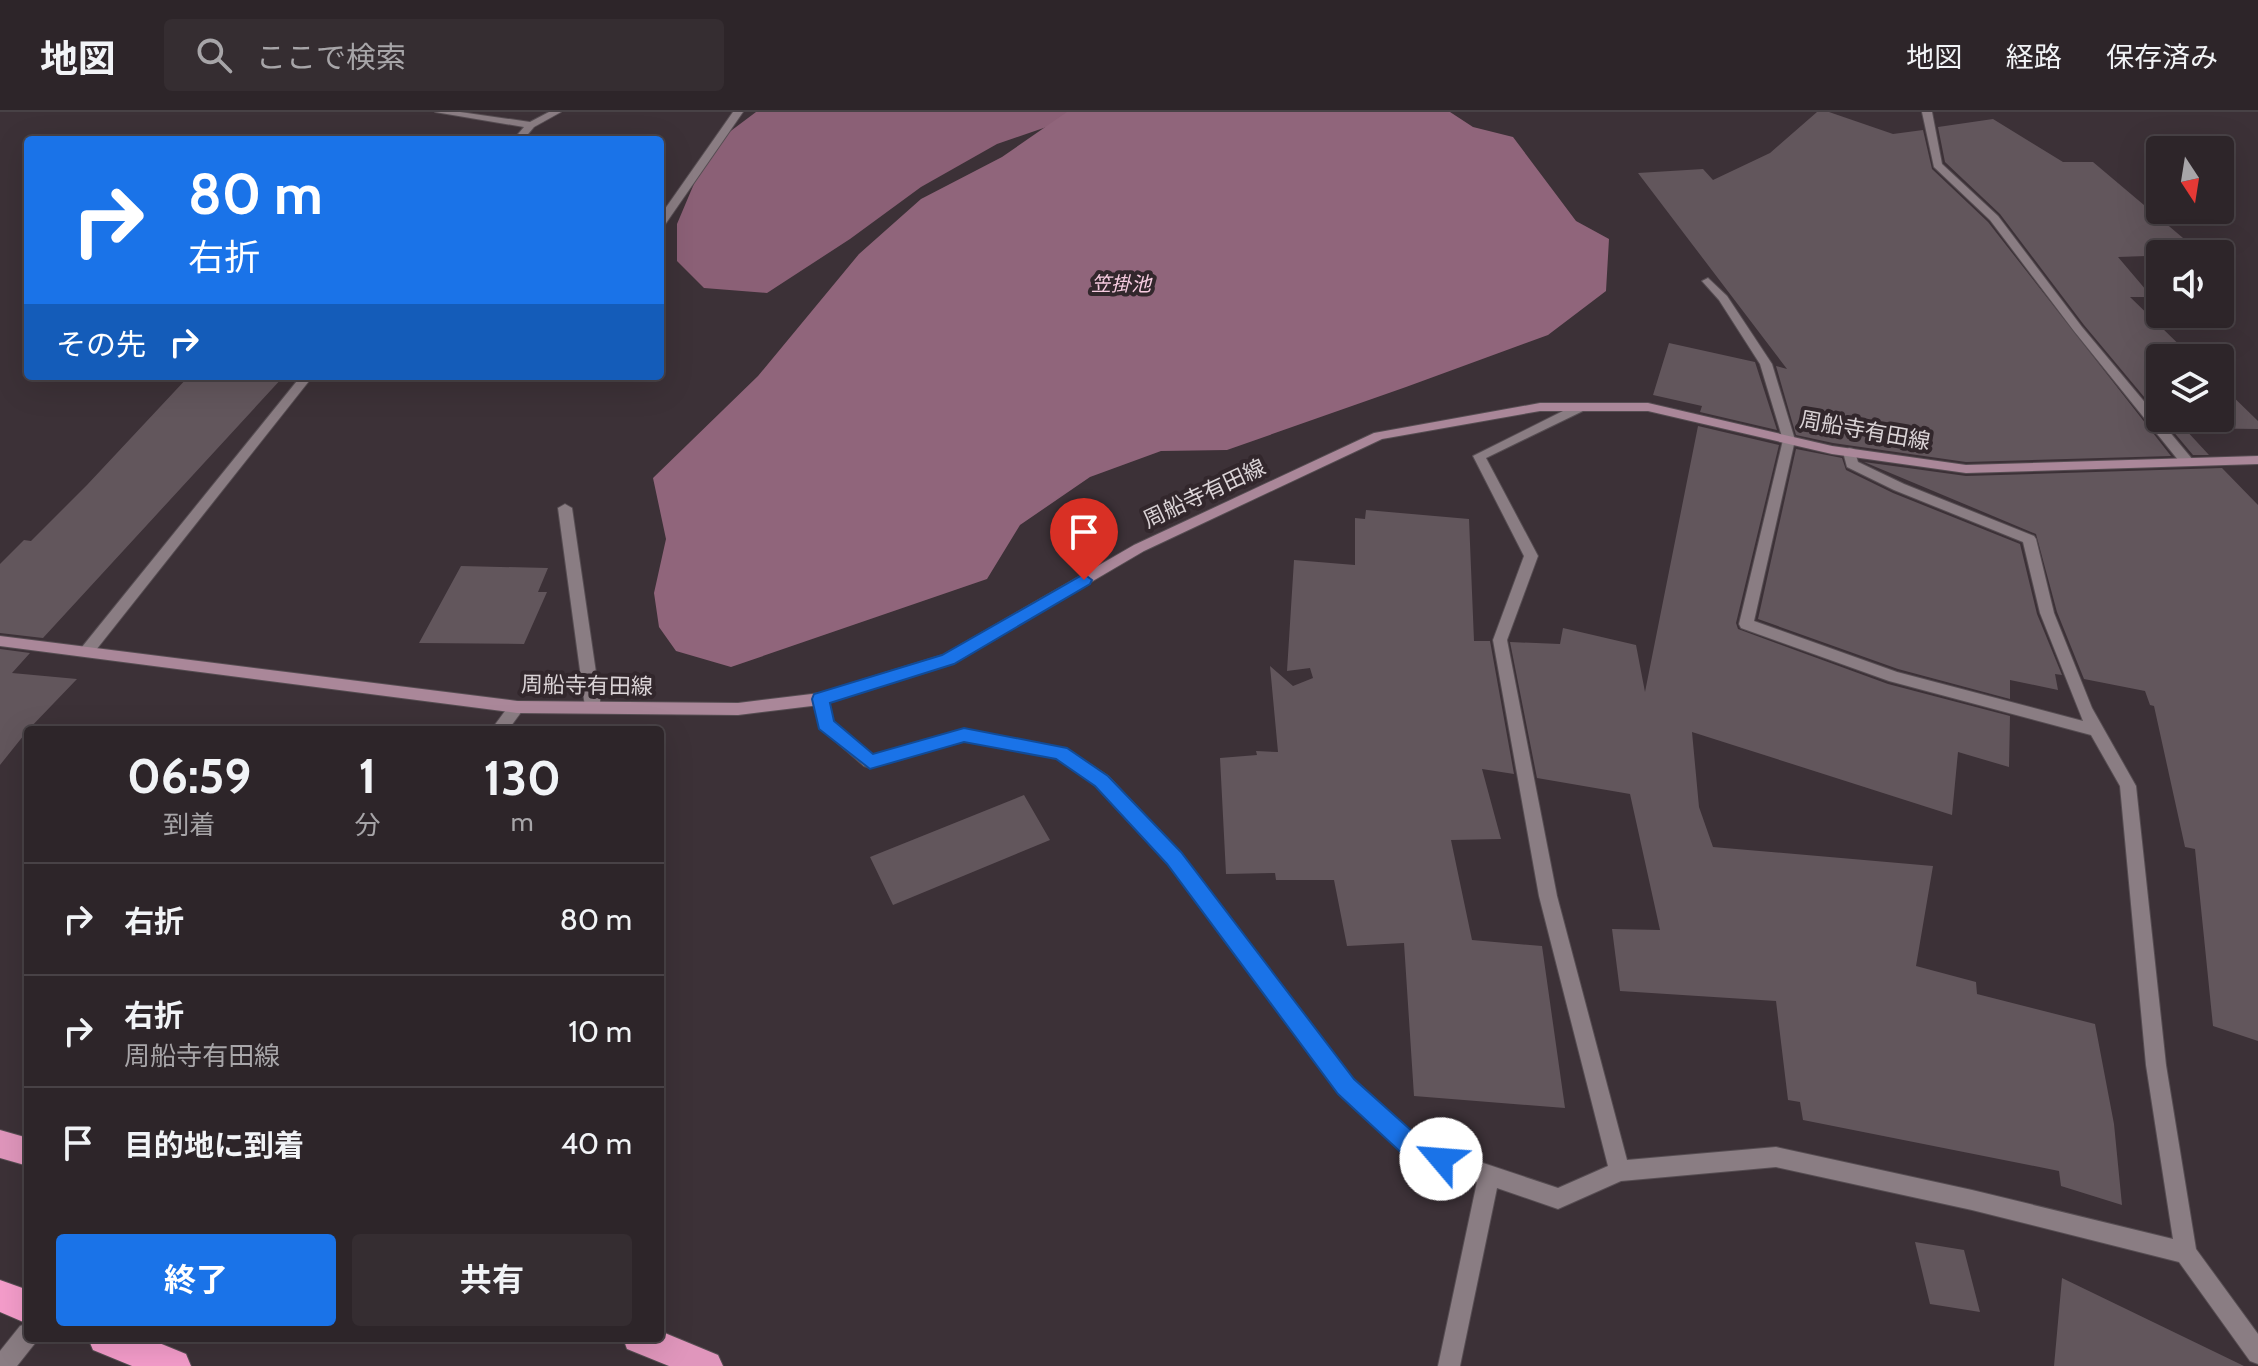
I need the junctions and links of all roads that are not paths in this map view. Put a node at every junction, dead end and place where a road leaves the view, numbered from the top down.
1 (440, 112) edge
2 (556, 112) edge
3 (738, 112) edge
4 (1927, 112) edge
5 (531, 125) junction
6 (521, 136) edge
7 (664, 218) edge
8 (1708, 281) dead end
9 (304, 380) edge
10 (1581, 407) junction
11 (1789, 440) junction
12 (1849, 452) junction
13 (2258, 460) edge
14 (2188, 463) junction
15 (565, 508) dead end
16 (0, 641) edge
17 (87, 651) junction
18 (820, 699) junction
19 (517, 707) junction
20 (593, 707) junction
21 (502, 726) edge
22 (2096, 730) junction
23 (0, 1144) edge
24 (24, 1151) edge
25 (1620, 1171) junction
26 (1489, 1175) junction
27 (2186, 1253) junction
28 (0, 1296) edge
29 (24, 1305) edge
30 (24, 1339) edge
31 (115, 1342) edge
32 (648, 1342) edge
33 (2258, 1353) edge
34 (2, 1366) edge
35 (174, 1366) edge
36 (707, 1366) edge
37 (1449, 1366) edge

1 - 5 street
2 - 5 street
3 - 7 street
4 - 14 street
5 - 6 street
8 - 11 street
9 - 17 street
10 - 11 main road, 周船寺有田線
10 - 18 main road, 周船寺有田線
10 - 25 street
11 - 12 main road, 周船寺有田線
11 - 22 street
12 - 14 main road, 周船寺有田線
12 - 22 street
13 - 14 main road, 周船寺有田線
15 - 20 street
16 - 17 main road, 周船寺有田線
17 - 19 main road, 周船寺有田線
18 - 20 main road, 周船寺有田線
18 - 26 street
19 - 20 main road, 周船寺有田線
19 - 21 street
22 - 27 street
23 - 24 highway
25 - 26 street
25 - 27 street
26 - 37 street
27 - 33 street
28 - 29 highway
30 - 34 street
31 - 35 highway
32 - 36 highway

